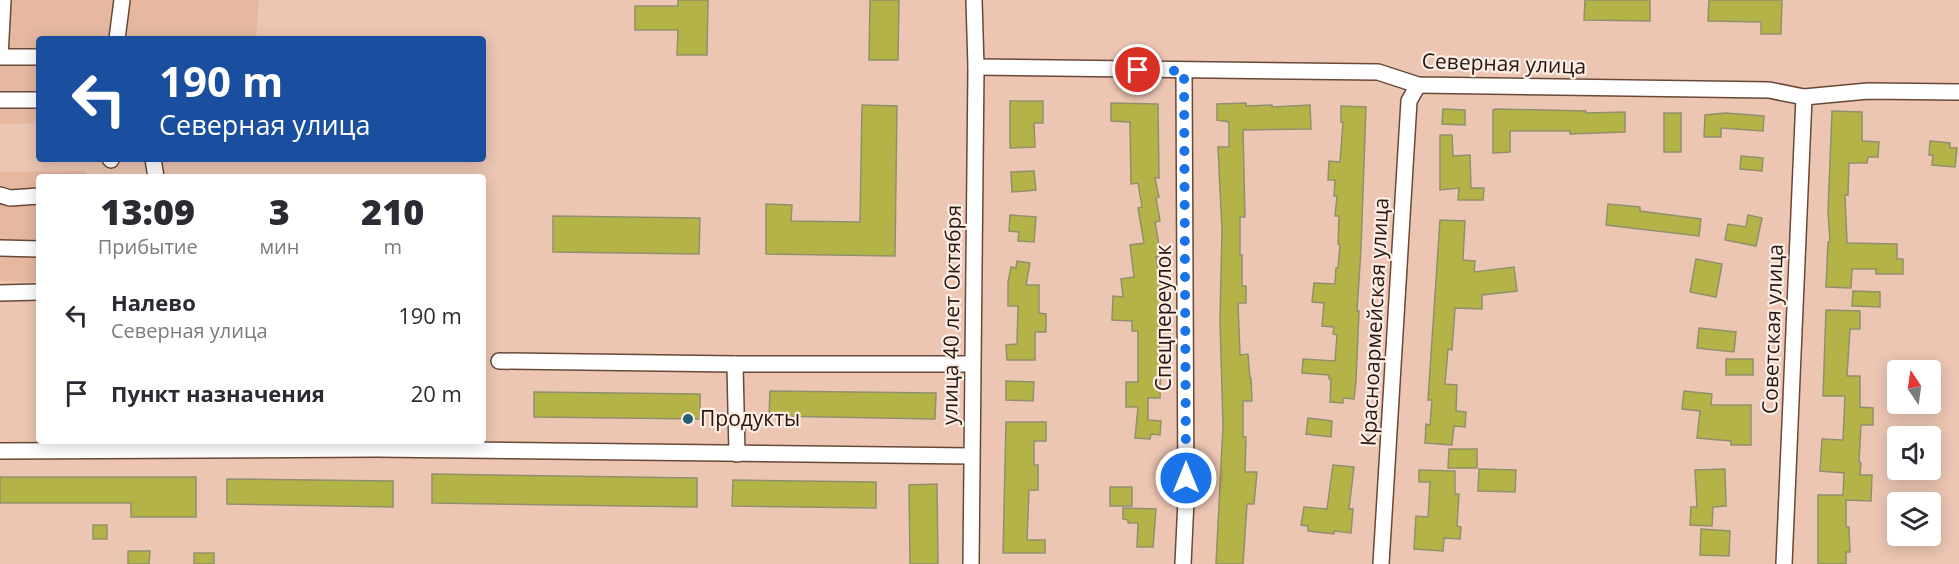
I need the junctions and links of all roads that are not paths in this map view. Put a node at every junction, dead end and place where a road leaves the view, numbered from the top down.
1 (3, 0) edge
2 (122, 0) edge
3 (974, 0) edge
4 (117, 36) edge
5 (36, 57) edge
6 (976, 67) junction
7 (1184, 71) junction
8 (1418, 84) junction
9 (1959, 92) edge
10 (1804, 97) junction
11 (0, 100) edge
12 (36, 100) edge
13 (0, 195) edge
14 (36, 196) edge
15 (0, 248) edge
16 (36, 249) edge
17 (36, 292) edge
18 (0, 293) edge
19 (499, 361) dead end
20 (735, 364) junction
21 (972, 364) junction
22 (0, 451) edge
23 (737, 454) junction
24 (971, 456) junction
25 (971, 564) edge
26 (1183, 564) edge
27 (1382, 564) edge
28 (1784, 564) edge

1 - 5 street
2 - 4 street
3 - 6 street, улица 40 лет Октября
6 - 7 street, Северная улица
6 - 21 street, улица 40 лет Октября
7 - 8 street, Северная улица
7 - 26 street, Спецпереулок
8 - 10 street, Северная улица
8 - 27 street, Красноармейская улица
9 - 10 street, Северная улица
10 - 28 street, Советская улица
11 - 12 street
13 - 14 street
15 - 16 street
17 - 18 street
19 - 20 street
20 - 21 street
20 - 23 street
21 - 24 street, улица 40 лет Октября
22 - 23 street
23 - 24 street
24 - 25 street, улица 40 лет Октября

